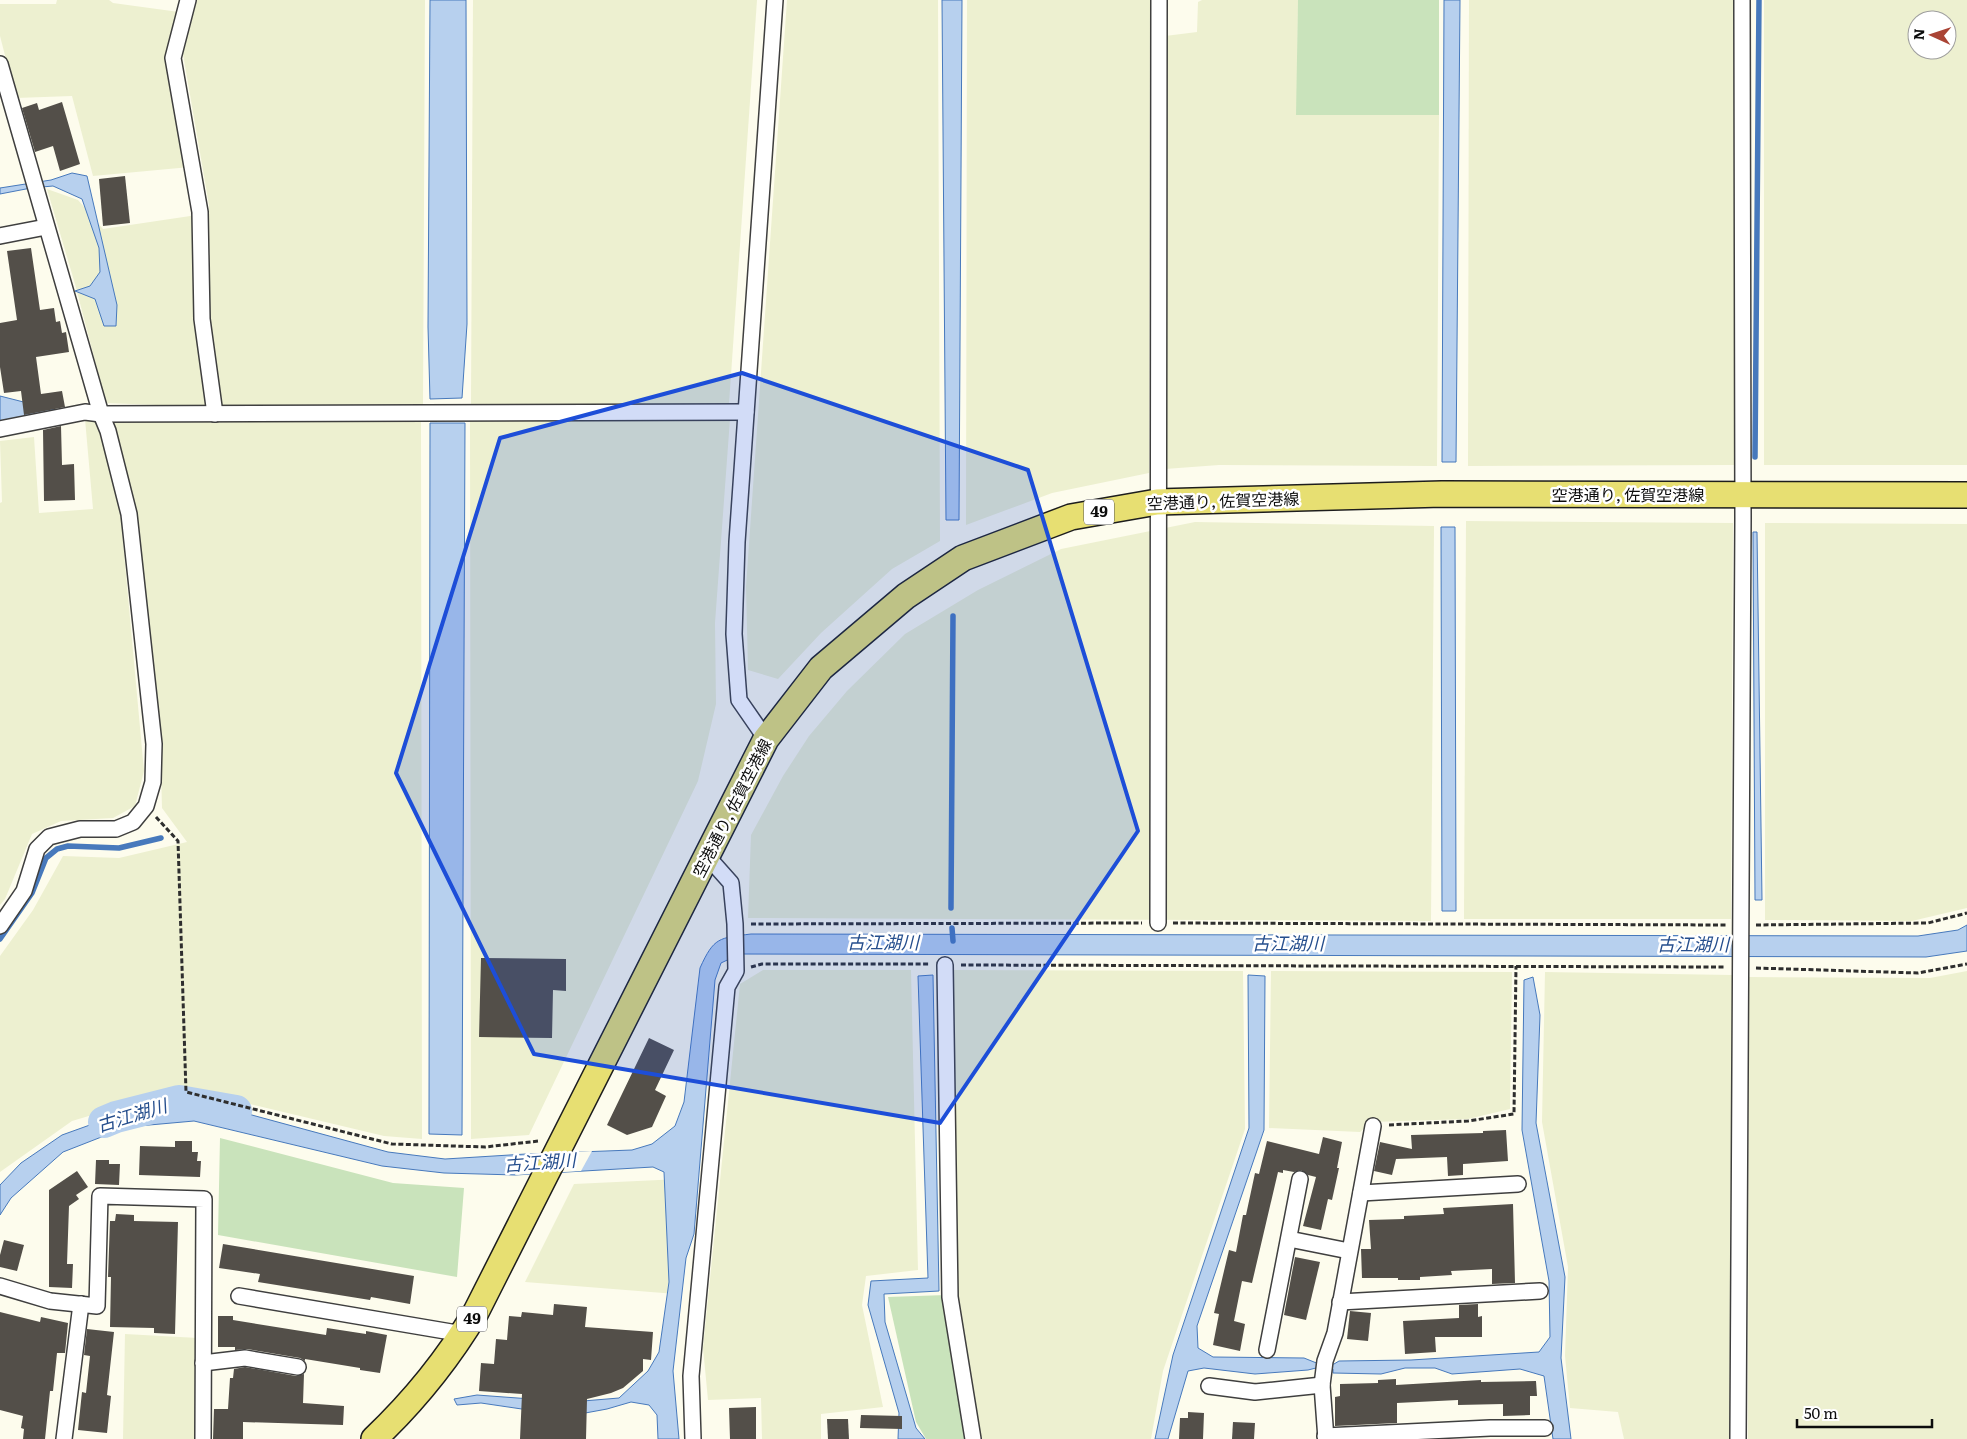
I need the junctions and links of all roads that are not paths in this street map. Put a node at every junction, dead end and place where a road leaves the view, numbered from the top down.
1 (188, 0) edge
2 (775, 0) edge
3 (1159, 0) edge
4 (1742, 0) edge
5 (0, 64) edge
6 (46, 227) junction
7 (0, 236) edge
8 (746, 412) junction
9 (101, 414) junction
10 (215, 414) junction
11 (0, 429) edge
12 (1967, 495) edge
13 (1743, 496) junction
14 (1157, 502) junction
15 (766, 739) junction
16 (707, 856) junction
17 (1158, 923) road end
18 (0, 926) edge
19 (945, 964) road end
20 (1373, 1126) road end
21 (1300, 1179) dead end
22 (1518, 1184) dead end
23 (1361, 1193) junction
24 (1289, 1239) junction
25 (1349, 1251) junction
26 (0, 1286) edge
27 (1540, 1292) dead end
28 (240, 1296) dead end
29 (1340, 1302) junction
30 (81, 1304) junction
31 (463, 1334) junction
32 (1267, 1350) dead end
33 (203, 1362) junction
34 (298, 1368) dead end
35 (1324, 1373) junction
36 (1210, 1386) dead end
37 (1545, 1428) dead end
38 (1326, 1437) edge
39 (64, 1439) edge
40 (203, 1439) edge
41 (374, 1439) edge
42 (692, 1439) edge
43 (973, 1439) edge
44 (1738, 1439) edge

1 - 10 street
2 - 8 street
3 - 14 street
4 - 13 street
5 - 6 street
6 - 7 street
6 - 9 street
8 - 10 street
8 - 15 street
9 - 10 street
9 - 11 street
9 - 18 street
12 - 13 main road, 空港通り, 佐賀空港線 / 49
13 - 14 main road, 空港通り, 佐賀空港線 / 49
13 - 44 street
14 - 15 main road, 空港通り, 佐賀空港線 / 49
14 - 17 street
15 - 16 main road, 空港通り, 佐賀空港線 / 49
16 - 31 main road, 空港通り, 佐賀空港線 / 49
16 - 42 street
19 - 43 street
20 - 23 street
21 - 24 street
22 - 23 street
23 - 25 street
24 - 25 street
24 - 32 street
25 - 29 street
26 - 30 street
27 - 29 street
28 - 31 street
29 - 35 street
30 - 33 street
30 - 39 street
31 - 41 main road, 空港通り, 佐賀空港線 / 49
33 - 34 street
33 - 40 street
35 - 36 street
35 - 38 street
37 - 38 street

